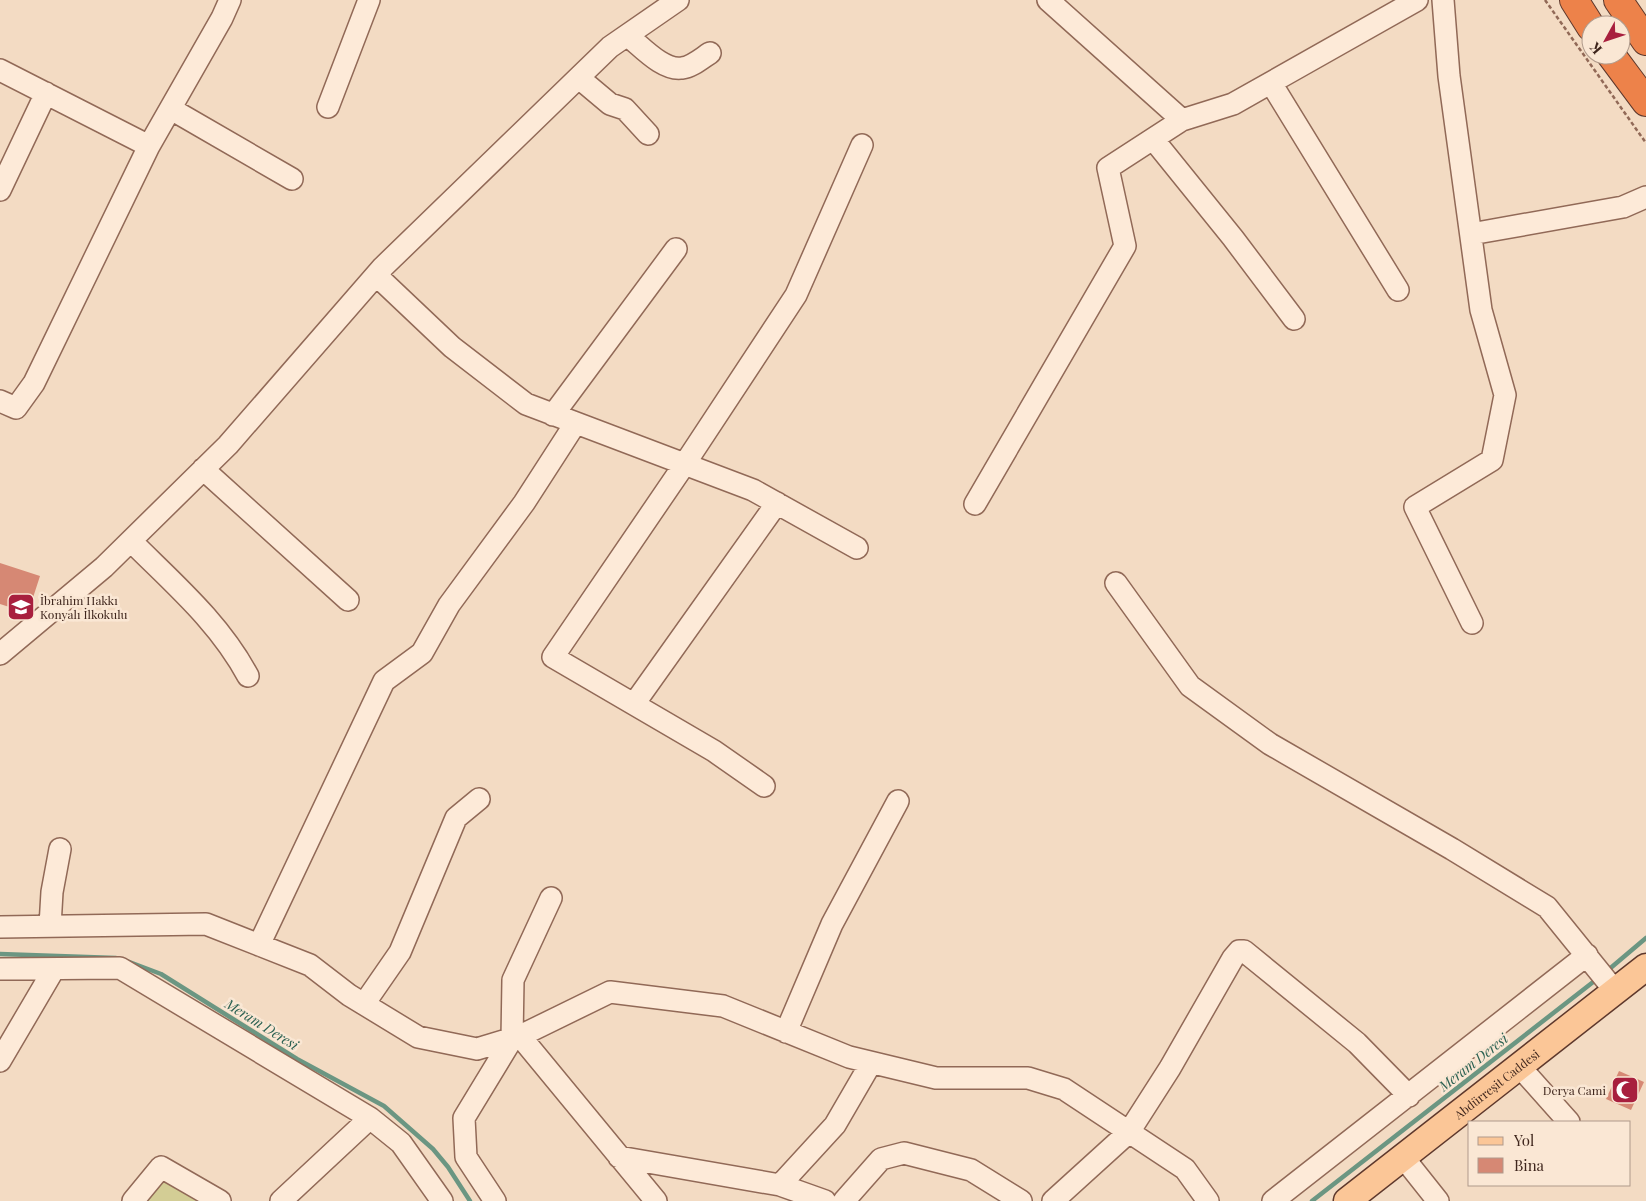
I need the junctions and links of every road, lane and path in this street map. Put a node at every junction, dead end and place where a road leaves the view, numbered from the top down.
1 (230, 0) edge
2 (369, 0) edge
3 (678, 0) edge
4 (1048, 0) edge
5 (1417, 0) edge
6 (1443, 0) edge
7 (1545, 0) edge
8 (1574, 0) edge
9 (1618, 0) edge
10 (1583, 15) edge
11 (628, 36) junction
12 (1646, 41) edge
13 (710, 53) dead end
14 (1618, 65) edge
15 (0, 70) edge
16 (579, 78) junction
17 (1271, 83) junction
18 (46, 93) junction
19 (1646, 102) edge
20 (328, 107) dead end
21 (171, 109) junction
22 (1182, 120) junction
23 (648, 134) dead end
24 (1153, 139) junction
25 (1646, 143) edge
26 (862, 145) dead end
27 (149, 146) junction
28 (292, 178) dead end
29 (0, 190) edge
30 (1646, 197) edge
31 (1471, 234) junction
32 (676, 249) dead end
33 (376, 275) junction
34 (1398, 290) dead end
35 (1294, 319) dead end
36 (0, 401) edge
37 (553, 415) junction
38 (575, 424) junction
39 (684, 465) junction
40 (203, 469) junction
41 (778, 503) junction
42 (976, 504) dead end
43 (130, 541) junction
44 (857, 548) dead end
45 (1116, 583) dead end
46 (348, 600) dead end
47 (1472, 623) dead end
48 (0, 654) edge
49 (248, 676) dead end
50 (634, 704) junction
51 (764, 786) dead end
52 (479, 799) dead end
53 (898, 801) dead end
54 (60, 849) dead end
55 (552, 898) dead end
56 (50, 926) junction
57 (0, 927) edge
58 (259, 945) junction
59 (1591, 960) junction
60 (1646, 967) edge
61 (54, 969) junction
62 (0, 970) edge
63 (1612, 987) junction
64 (364, 1004) junction
65 (786, 1032) junction
66 (516, 1037) junction
67 (0, 1061) edge
68 (871, 1063) junction
69 (1519, 1066) junction
70 (1409, 1096) junction
71 (370, 1118) junction
72 (1568, 1121) edge
73 (1129, 1132) junction
74 (620, 1157) junction
75 (1404, 1157) junction
76 (780, 1185) junction
77 (132, 1201) edge
78 (220, 1201) edge
79 (281, 1201) edge
80 (442, 1201) edge
81 (494, 1201) edge
82 (656, 1201) edge
83 (825, 1201) edge
84 (844, 1201) edge
85 (1021, 1201) edge
86 (1053, 1201) edge
87 (1208, 1201) edge
88 (1273, 1201) edge
89 (1347, 1201) edge
90 (1438, 1201) edge

1 - 21 street
2 - 20 street
3 - 11 street
4 - 22 street
5 - 17 street
6 - 31 street
7 - 25 path
8 - 10 highway
9 - 12 highway
11 - 13 street
11 - 16 street
14 - 19 highway
15 - 18 street
16 - 23 street
16 - 33 street
17 - 22 street
17 - 34 street
18 - 27 street
18 - 29 street
21 - 27 street
21 - 28 street
22 - 24 street
24 - 35 street
24 - 42 street
26 - 39 street
27 - 36 street
30 - 31 street
31 - 47 street
32 - 37 street
33 - 37 street
33 - 40 street
37 - 38 street
38 - 39 street
38 - 58 street
39 - 41 street
39 - 50 street
40 - 43 street
40 - 46 street
41 - 44 street
41 - 50 street
43 - 48 street
43 - 49 street
45 - 59 street
50 - 51 street
52 - 64 street
53 - 65 street
54 - 56 street
55 - 66 street
56 - 57 street
56 - 58 street
58 - 64 street
59 - 63 street
59 - 70 street
60 - 63 main road, Abdürreşit Caddesi
61 - 62 street
61 - 67 street
61 - 71 street
63 - 69 main road, Abdürreşit Caddesi
64 - 66 street
65 - 66 street
65 - 68 street
66 - 74 street
66 - 81 street
68 - 73 street
68 - 76 street
69 - 72 street
69 - 75 main road, Abdürreşit Caddesi
70 - 73 street
70 - 88 street
71 - 79 street
71 - 80 street
73 - 86 street
73 - 87 street
74 - 76 street
74 - 82 street
75 - 89 main road, Abdürreşit Caddesi
75 - 90 street
76 - 83 street
77 - 78 street
84 - 85 street

